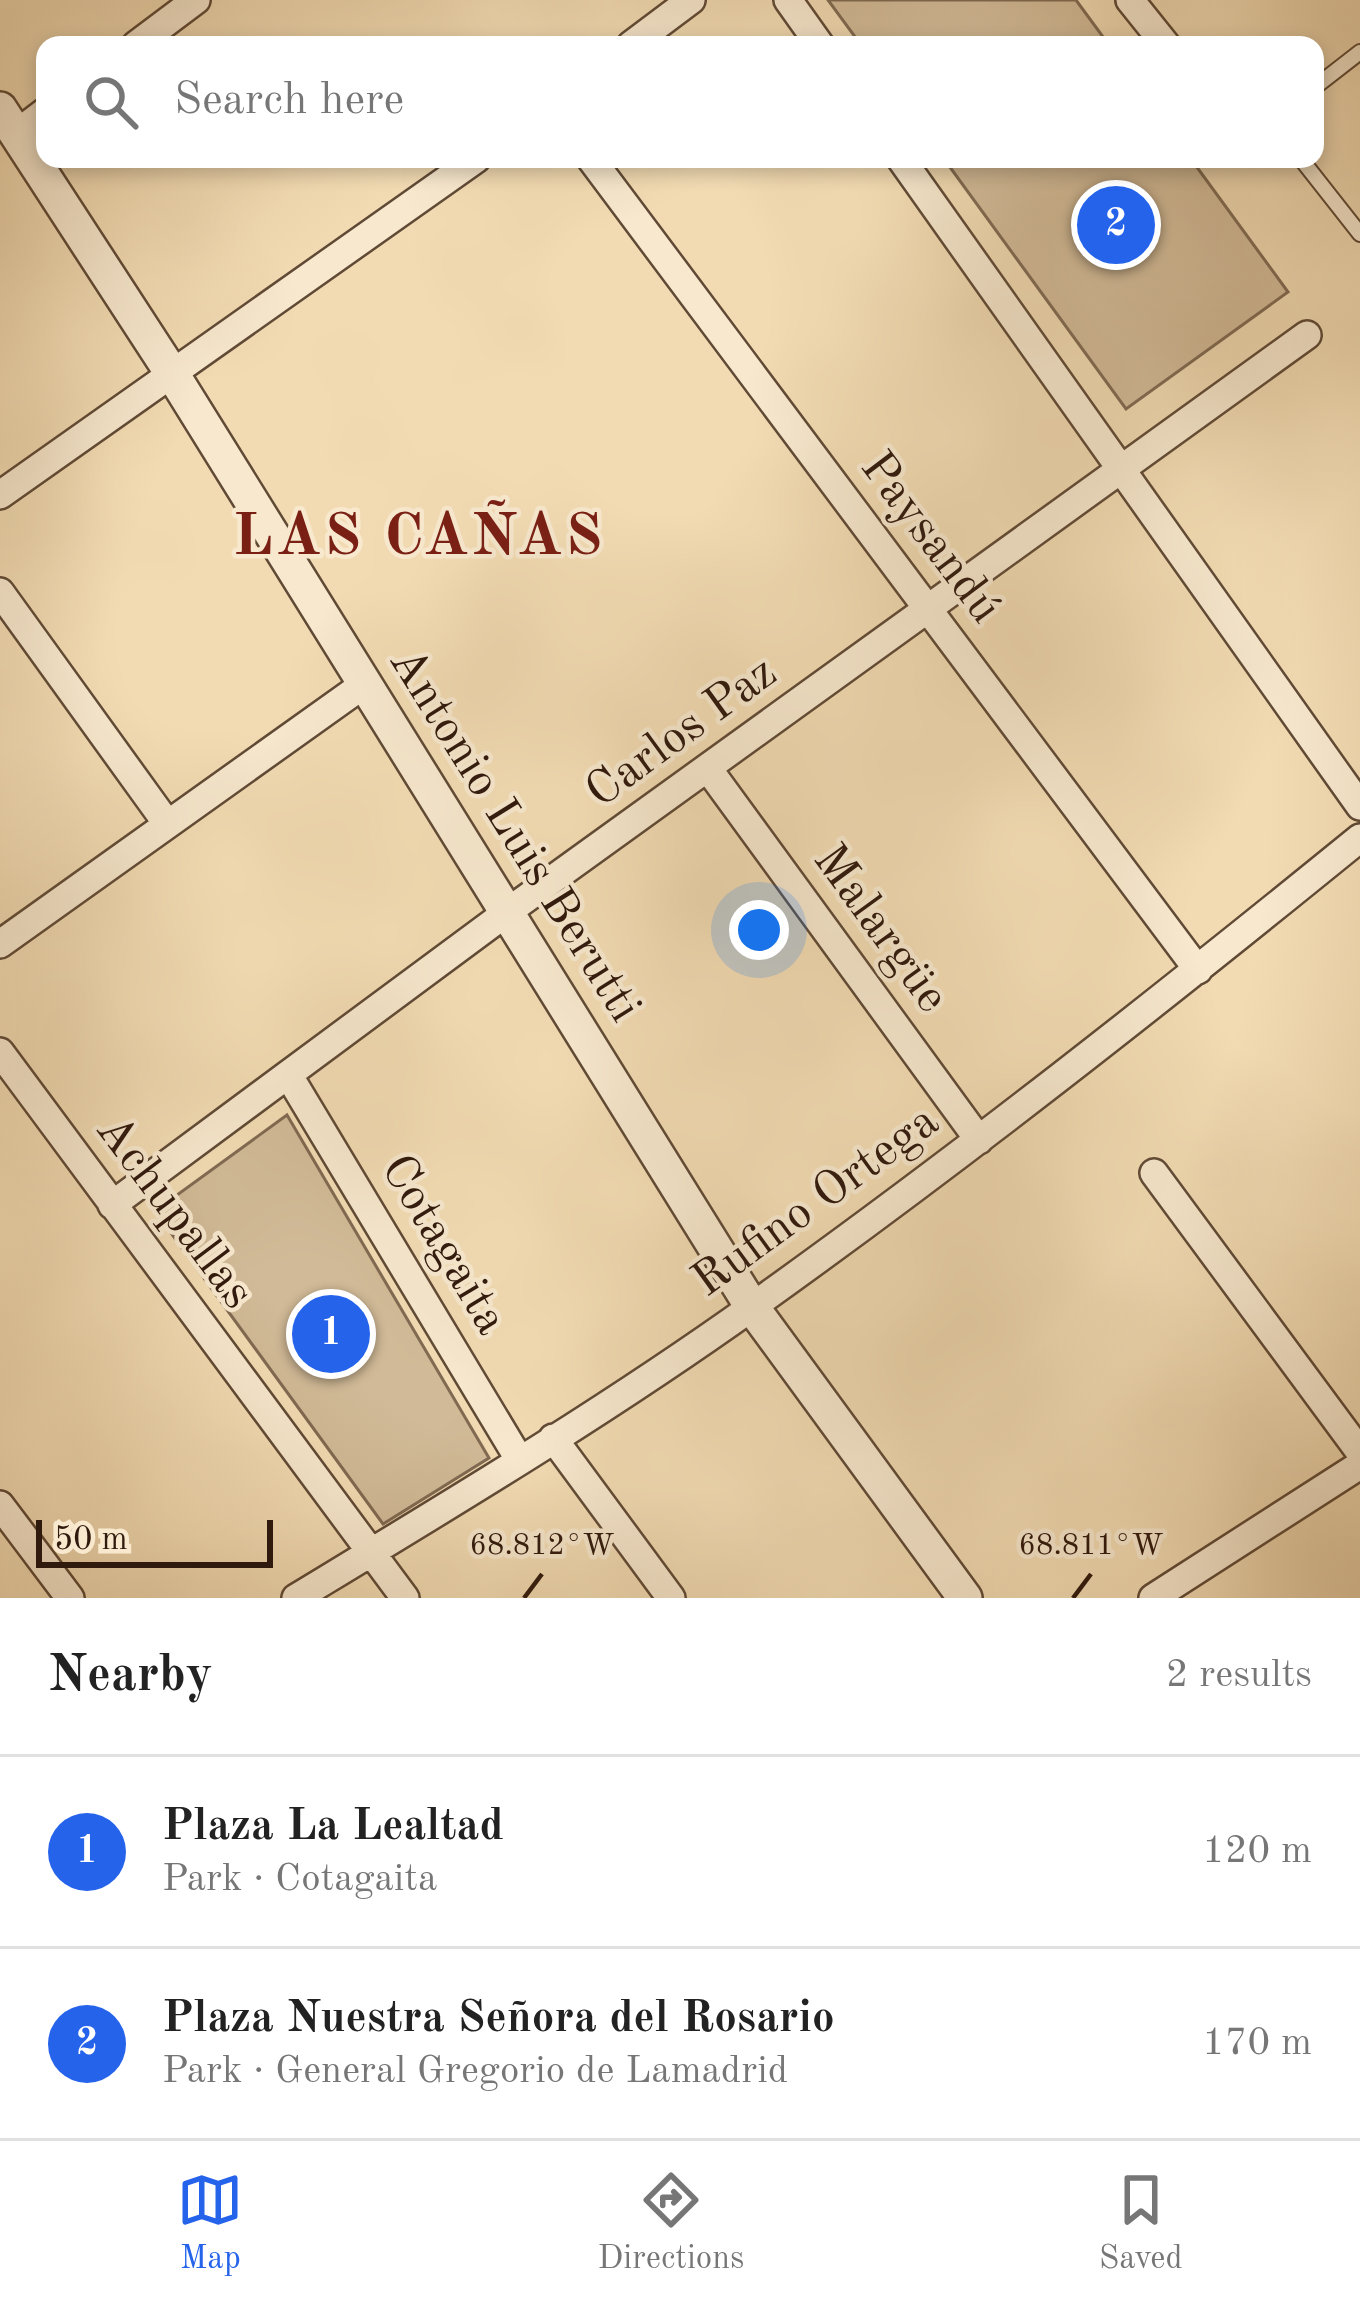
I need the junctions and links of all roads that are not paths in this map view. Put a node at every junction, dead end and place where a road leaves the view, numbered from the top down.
1 (196, 0) edge
2 (691, 0) edge
3 (788, 0) edge
4 (1130, 0) edge
5 (148, 36) edge
6 (643, 36) edge
7 (814, 36) edge
8 (1159, 36) edge
9 (1360, 52) edge
10 (1324, 80) edge
11 (8, 122) edge
12 (36, 165) edge
13 (38, 168) edge
14 (463, 168) edge
15 (599, 168) edge
16 (907, 168) edge
17 (1308, 168) edge
18 (1360, 234) edge
19 (1307, 335) dead end
20 (173, 376) junction
21 (1121, 471) junction
22 (0, 495) edge
23 (0, 592) edge
24 (927, 611) junction
25 (363, 685) junction
26 (709, 770) junction
27 (1360, 806) edge
28 (166, 822) junction
29 (1360, 838) edge
30 (506, 914) junction
31 (0, 944) edge
32 (1198, 970) junction
33 (0, 1052) edge
34 (289, 1076) junction
35 (979, 1140) junction
36 (1154, 1173) dead end
37 (112, 1205) junction
38 (752, 1307) junction
39 (553, 1438) junction
40 (1360, 1452) edge
41 (519, 1460) junction
42 (1360, 1465) edge
43 (0, 1504) edge
44 (373, 1552) junction
45 (70, 1598) edge
46 (296, 1598) edge
47 (405, 1598) edge
48 (671, 1598) edge
49 (965, 1598) edge
50 (1154, 1598) edge

1 - 5 street
2 - 6 street
3 - 7 street
4 - 8 street
9 - 10 lane
11 - 12 street, Antonio Luis Berutti
13 - 20 street, Antonio Luis Berutti
14 - 20 street
15 - 24 street, Paysandú
16 - 21 street
17 - 18 lane
19 - 21 street, Carlos Paz
20 - 22 street
20 - 25 street, Antonio Luis Berutti
21 - 24 street, Carlos Paz
21 - 27 street
23 - 28 street
24 - 26 street, Carlos Paz
24 - 32 street, Paysandú
25 - 28 street
25 - 30 street, Antonio Luis Berutti
26 - 30 street, Carlos Paz
26 - 35 street, Malargüe
28 - 31 street
29 - 32 street, Rufino Ortega
30 - 34 street, Carlos Paz
30 - 38 street, Antonio Luis Berutti
32 - 35 street, Rufino Ortega
33 - 37 street, Achupallas
34 - 37 street, Carlos Paz
34 - 41 street, Cotagaita
35 - 38 street, Rufino Ortega
36 - 40 street
37 - 44 street, Achupallas
38 - 39 street, Rufino Ortega
38 - 49 street, Antonio Luis Berutti
39 - 41 street, Rufino Ortega
39 - 48 street
41 - 44 street, Rufino Ortega
42 - 50 street
43 - 45 street
44 - 46 street, Rufino Ortega
44 - 47 street, Achupallas

